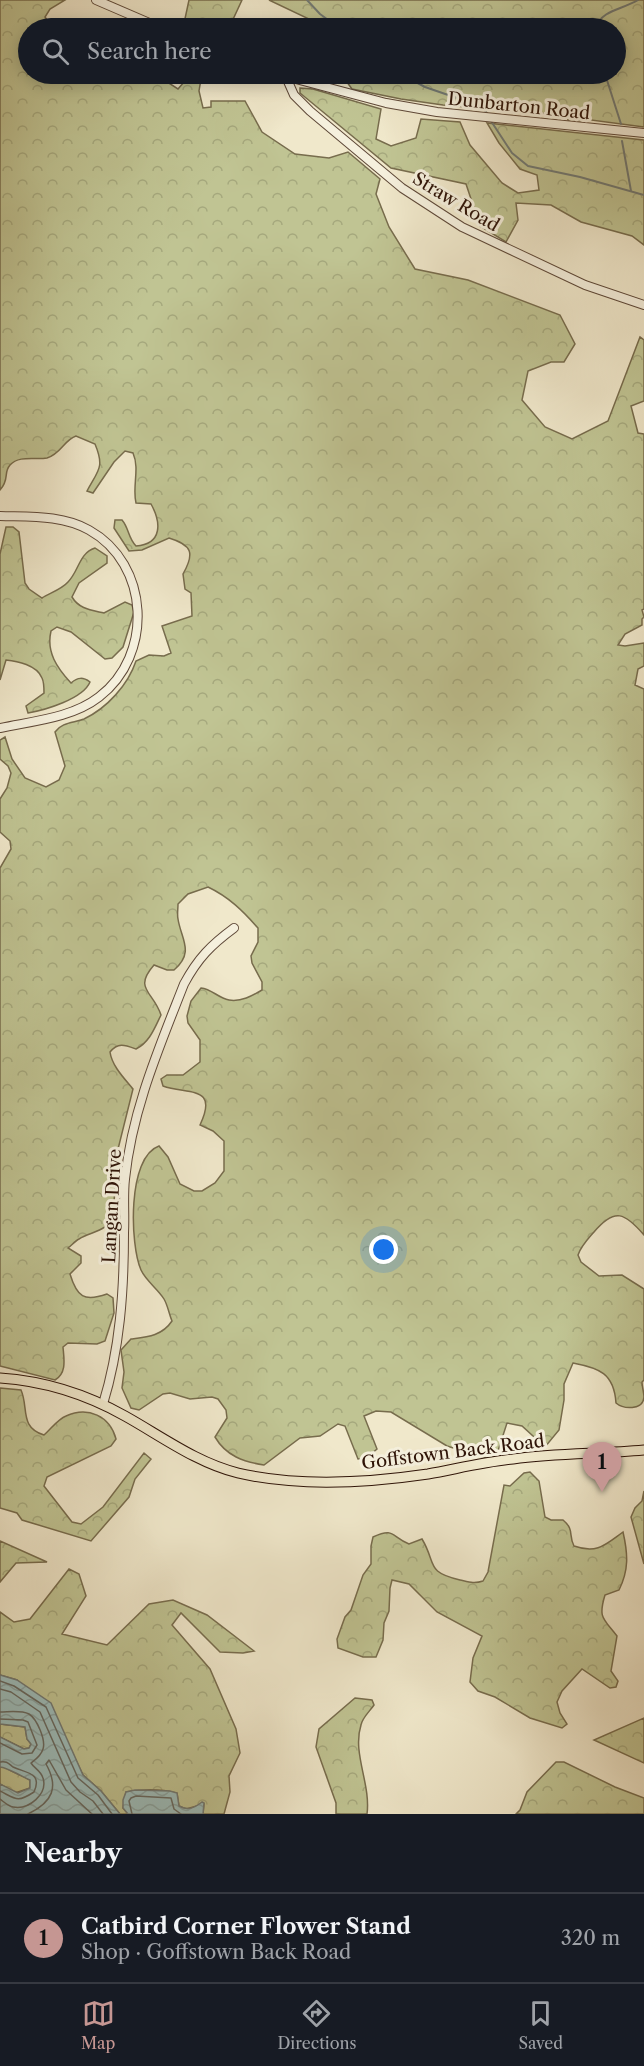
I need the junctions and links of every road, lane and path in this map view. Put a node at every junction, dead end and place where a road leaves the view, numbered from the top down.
1 (96, 0) edge
2 (138, 18) edge
3 (289, 84) edge
4 (314, 84) edge
5 (644, 133) edge
6 (644, 305) edge
7 (0, 516) edge
8 (0, 728) edge
9 (234, 928) dead end
10 (0, 1378) edge
11 (103, 1404) junction
12 (644, 1450) edge

1 - 2 street
3 - 6 street, Straw Road
4 - 5 street, Dunbarton Road
7 - 8 street
9 - 11 street, Langan Drive
10 - 11 main road, Goffstown Back Road
11 - 12 main road, Goffstown Back Road

